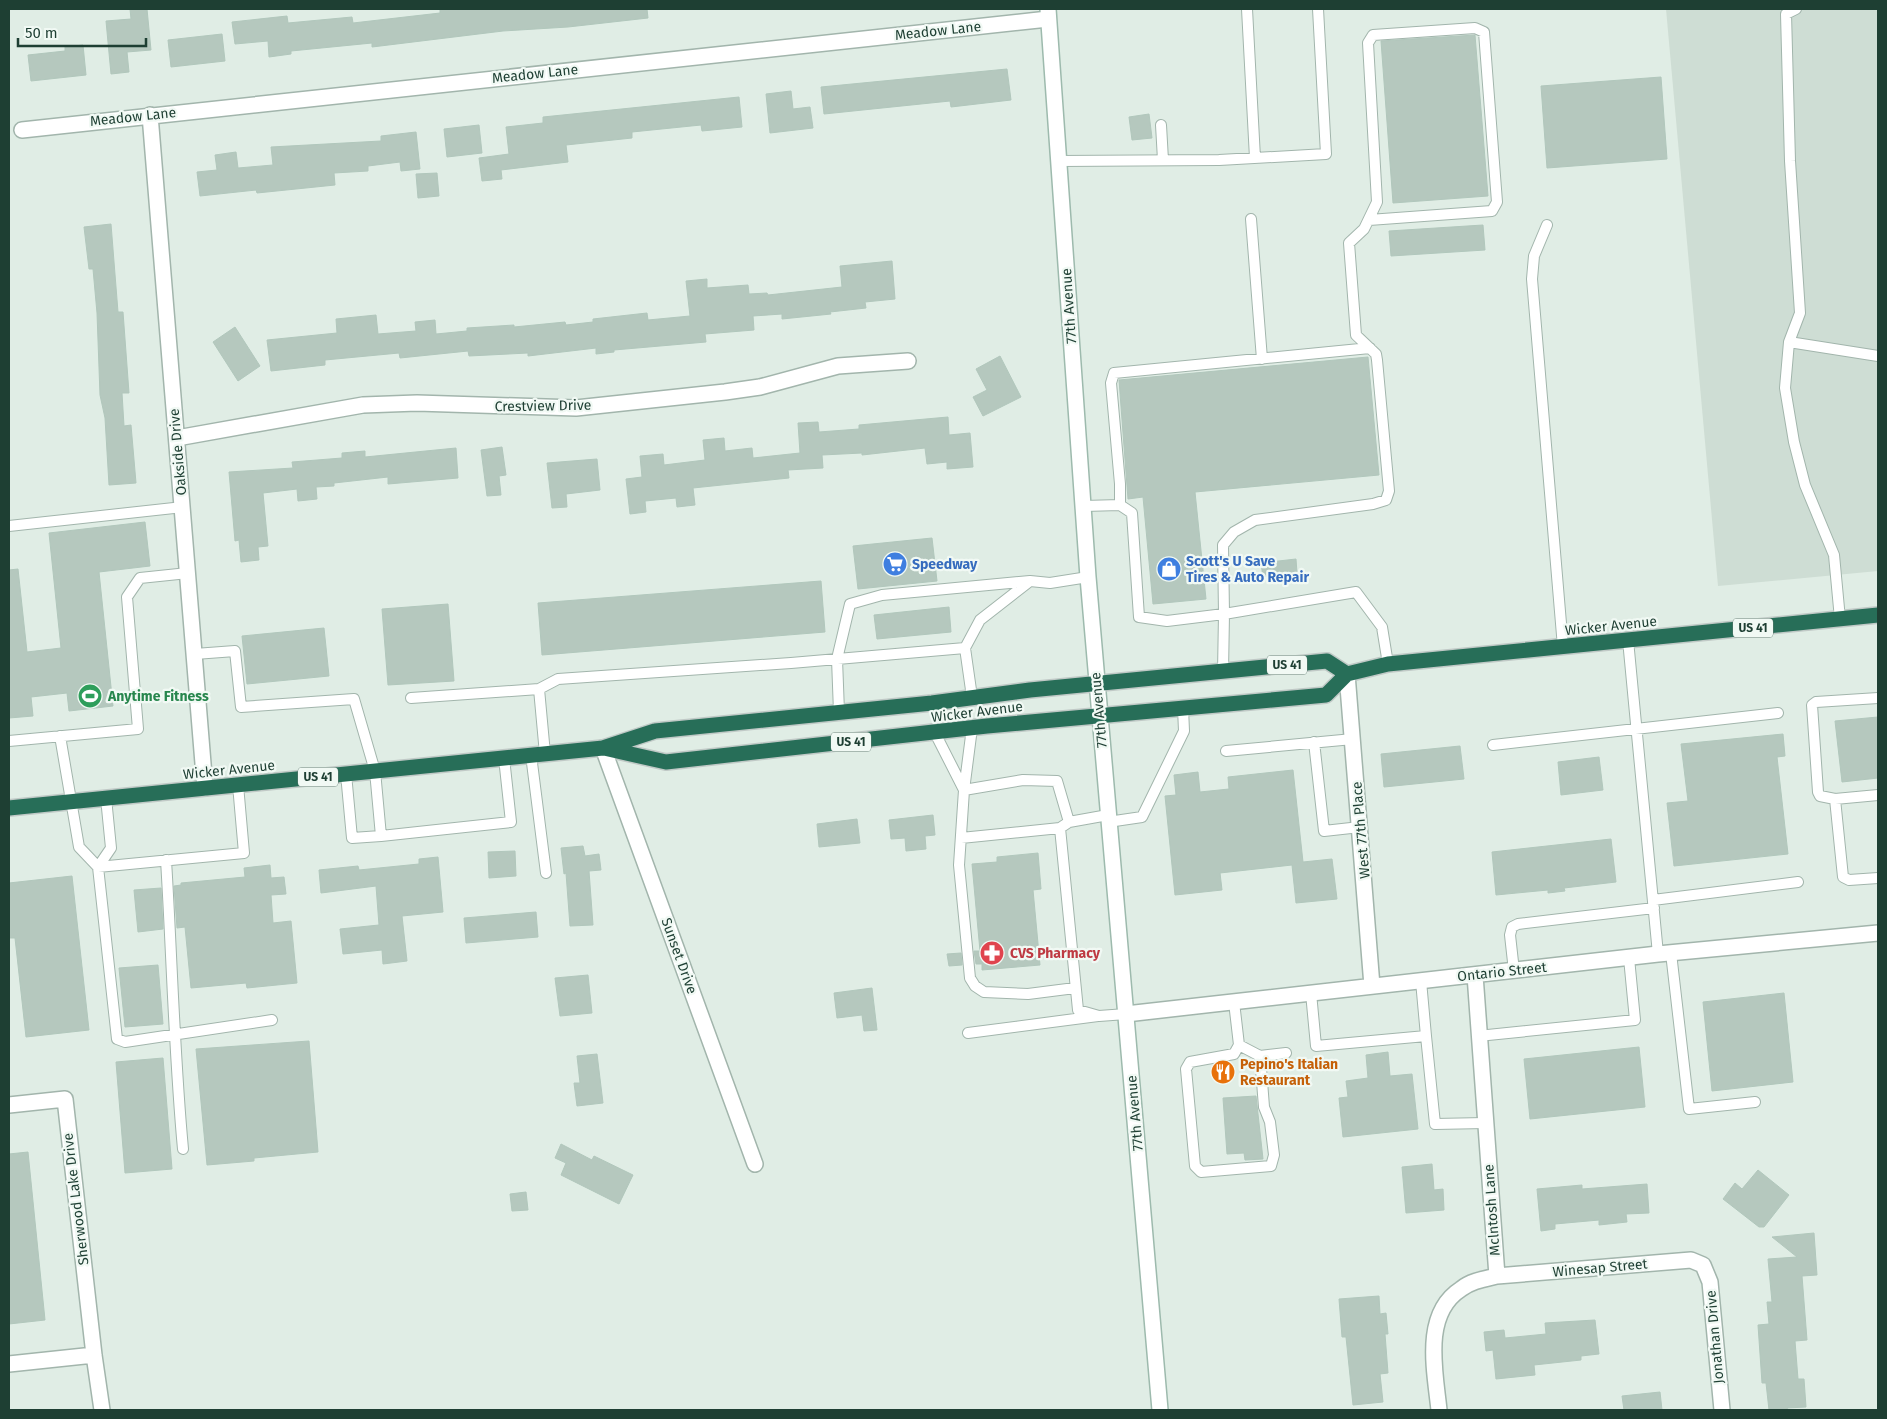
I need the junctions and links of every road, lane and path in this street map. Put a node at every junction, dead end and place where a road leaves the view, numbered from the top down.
1 (1247, 9) edge
2 (1318, 9) edge
3 (1796, 9) edge
4 (1048, 14) edge
5 (150, 115) junction
6 (1161, 124) dead end
7 (22, 130) dead end
8 (1255, 158) junction
9 (1163, 160) junction
10 (1059, 161) junction
11 (1251, 219) dead end
12 (1369, 220) junction
13 (1547, 225) dead end
14 (1789, 342) junction
15 (1370, 348) junction
16 (1878, 356) edge
17 (1262, 359) junction
18 (908, 361) dead end
19 (177, 438) junction
20 (1120, 504) junction
21 (1084, 506) junction
22 (183, 507) junction
23 (9, 526) edge
24 (188, 573) junction
25 (1088, 577) junction
26 (1030, 580) junction
27 (1224, 614) junction
28 (1878, 615) edge
29 (1840, 619) junction
30 (1628, 640) junction
31 (1563, 646) junction
32 (965, 648) junction
33 (195, 654) junction
34 (837, 659) junction
35 (1388, 664) junction
36 (1223, 672) junction
37 (1347, 674) junction
38 (1097, 684) junction
39 (539, 689) junction
40 (972, 697) junction
41 (410, 698) dead end
42 (1878, 698) edge
43 (1184, 708) junction
44 (839, 712) junction
45 (1778, 713) dead end
46 (1099, 717) junction
47 (972, 728) junction
48 (1636, 729) junction
49 (935, 733) junction
50 (60, 736) junction
51 (1353, 738) junction
52 (9, 741) edge
53 (1314, 742) junction
54 (1493, 745) dead end
55 (603, 748) junction
56 (1226, 751) dead end
57 (538, 755) junction
58 (504, 758) junction
59 (375, 771) junction
60 (346, 774) junction
61 (238, 785) junction
62 (205, 788) junction
63 (964, 790) junction
64 (1878, 795) edge
65 (106, 798) junction
66 (1835, 799) junction
67 (73, 802) junction
68 (9, 808) edge
69 (1108, 818) junction
70 (1069, 822) junction
71 (1360, 827) junction
72 (1060, 828) junction
73 (381, 836) junction
74 (961, 838) junction
75 (166, 860) junction
76 (98, 867) junction
77 (546, 873) dead end
78 (1878, 878) edge
79 (1798, 882) dead end
80 (1653, 904) junction
81 (1878, 933) edge
82 (1665, 954) junction
83 (1628, 958) junction
84 (1514, 970) junction
85 (1476, 975) junction
86 (1421, 981) junction
87 (1372, 986) junction
88 (1075, 988) junction
89 (1312, 993) junction
90 (1234, 1002) junction
91 (1126, 1014) junction
92 (1099, 1016) junction
93 (272, 1020) dead end
94 (968, 1033) dead end
95 (176, 1035) junction
96 (1426, 1036) junction
97 (1478, 1036) junction
98 (1239, 1045) junction
99 (1286, 1053) dead end
100 (1260, 1056) junction
101 (1755, 1102) dead end
102 (9, 1105) edge
103 (1485, 1123) junction
104 (183, 1149) dead end
105 (755, 1164) dead end
106 (1703, 1265) joint
107 (1497, 1276) junction
108 (94, 1354) junction
109 (9, 1364) edge
110 (102, 1410) edge
111 (1160, 1410) edge
112 (1438, 1410) edge
113 (1722, 1410) edge

1 - 8 lane
2 - 8 lane
3 - 14 lane
4 - 5 street, Meadow Lane
4 - 10 street, 77th Avenue
5 - 7 street, Meadow Lane
5 - 19 street, Oakside Drive
6 - 9 lane
8 - 9 lane
9 - 10 lane
10 - 21 street, 77th Avenue
11 - 17 lane
12 - 12 lane
12 - 15 lane
13 - 31 lane
14 - 16 lane
14 - 29 lane
15 - 17 lane
15 - 27 lane
17 - 20 lane
18 - 19 street, Crestview Drive
19 - 22 street, Oakside Drive
20 - 21 lane
20 - 27 lane
21 - 25 street, 77th Avenue
22 - 23 lane
22 - 24 street, Oakside Drive
24 - 33 street, Oakside Drive
24 - 50 lane
25 - 26 lane
25 - 38 street, 77th Avenue
26 - 32 lane
26 - 34 lane
27 - 35 lane
27 - 36 lane
28 - 29 highway, Wicker Avenue / US 41
29 - 30 highway, Wicker Avenue / US 41
30 - 31 highway, Wicker Avenue / US 41
30 - 48 lane
31 - 35 highway, Wicker Avenue / US 41
32 - 34 lane
32 - 40 lane
33 - 59 lane
33 - 62 street, Oakside Drive
34 - 39 lane
34 - 44 lane
35 - 37 highway, Wicker Avenue / US 41
36 - 37 highway, Wicker Avenue / US 41
36 - 38 highway, Wicker Avenue / US 41
37 - 43 highway, Wicker Avenue / US 41
37 - 51 street, West 77th Place
38 - 40 highway, Wicker Avenue / US 41
38 - 46 street, 77th Avenue
39 - 41 lane
39 - 57 lane
40 - 44 highway, Wicker Avenue / US 41
42 - 66 lane
43 - 46 highway, Wicker Avenue / US 41
43 - 69 lane
44 - 55 highway, Wicker Avenue / US 41
45 - 48 lane
46 - 47 highway, Wicker Avenue / US 41
46 - 69 street, 77th Avenue
47 - 49 highway, Wicker Avenue / US 41
47 - 63 lane
48 - 54 lane
48 - 80 lane
49 - 55 highway, Wicker Avenue / US 41
49 - 63 lane
50 - 52 lane
50 - 67 lane
51 - 53 lane
51 - 71 street, West 77th Place
53 - 56 lane
53 - 71 lane
55 - 57 highway, Wicker Avenue / US 41
55 - 105 street, Sunset Drive
57 - 58 highway, Wicker Avenue / US 41
57 - 77 lane
58 - 59 highway, Wicker Avenue / US 41
58 - 73 lane
59 - 60 highway, Wicker Avenue / US 41
59 - 73 lane
60 - 61 highway, Wicker Avenue / US 41
60 - 73 lane
61 - 62 highway, Wicker Avenue / US 41
61 - 75 lane
62 - 65 highway, Wicker Avenue / US 41
63 - 70 lane
63 - 74 lane
64 - 66 lane
65 - 67 highway, Wicker Avenue / US 41
65 - 76 lane
66 - 78 lane
67 - 68 highway, Wicker Avenue / US 41
67 - 76 lane
69 - 70 lane
69 - 91 street, 77th Avenue
70 - 72 lane
71 - 87 street, West 77th Place
72 - 74 lane
72 - 88 lane
74 - 88 lane
75 - 76 lane
75 - 95 lane
76 - 95 lane
79 - 80 lane
80 - 82 lane
80 - 84 lane
81 - 82 street, Ontario Street
82 - 83 street, Ontario Street
82 - 101 lane
83 - 84 street, Ontario Street
83 - 97 lane
84 - 85 street, Ontario Street
85 - 86 street, Ontario Street
85 - 97 street, Mclntosh Lane
86 - 87 street, Ontario Street
86 - 96 lane
87 - 89 street, Ontario Street
88 - 92 lane
89 - 90 street, Ontario Street
89 - 96 lane
90 - 91 street, Ontario Street
90 - 98 lane
91 - 92 lane
91 - 111 street, 77th Avenue
92 - 94 lane
93 - 95 lane
95 - 104 lane
96 - 103 lane
97 - 103 street, Mclntosh Lane
98 - 100 lane
98 - 100 lane
99 - 100 lane
102 - 108 street, Sherwood Lake Drive
103 - 107 street, Mclntosh Lane
106 - 107 street, Winesap Street
106 - 113 street, Jonathan Drive
107 - 112 street, Mclntosh Lane
108 - 109 street
108 - 110 street, Sherwood Lake Drive

